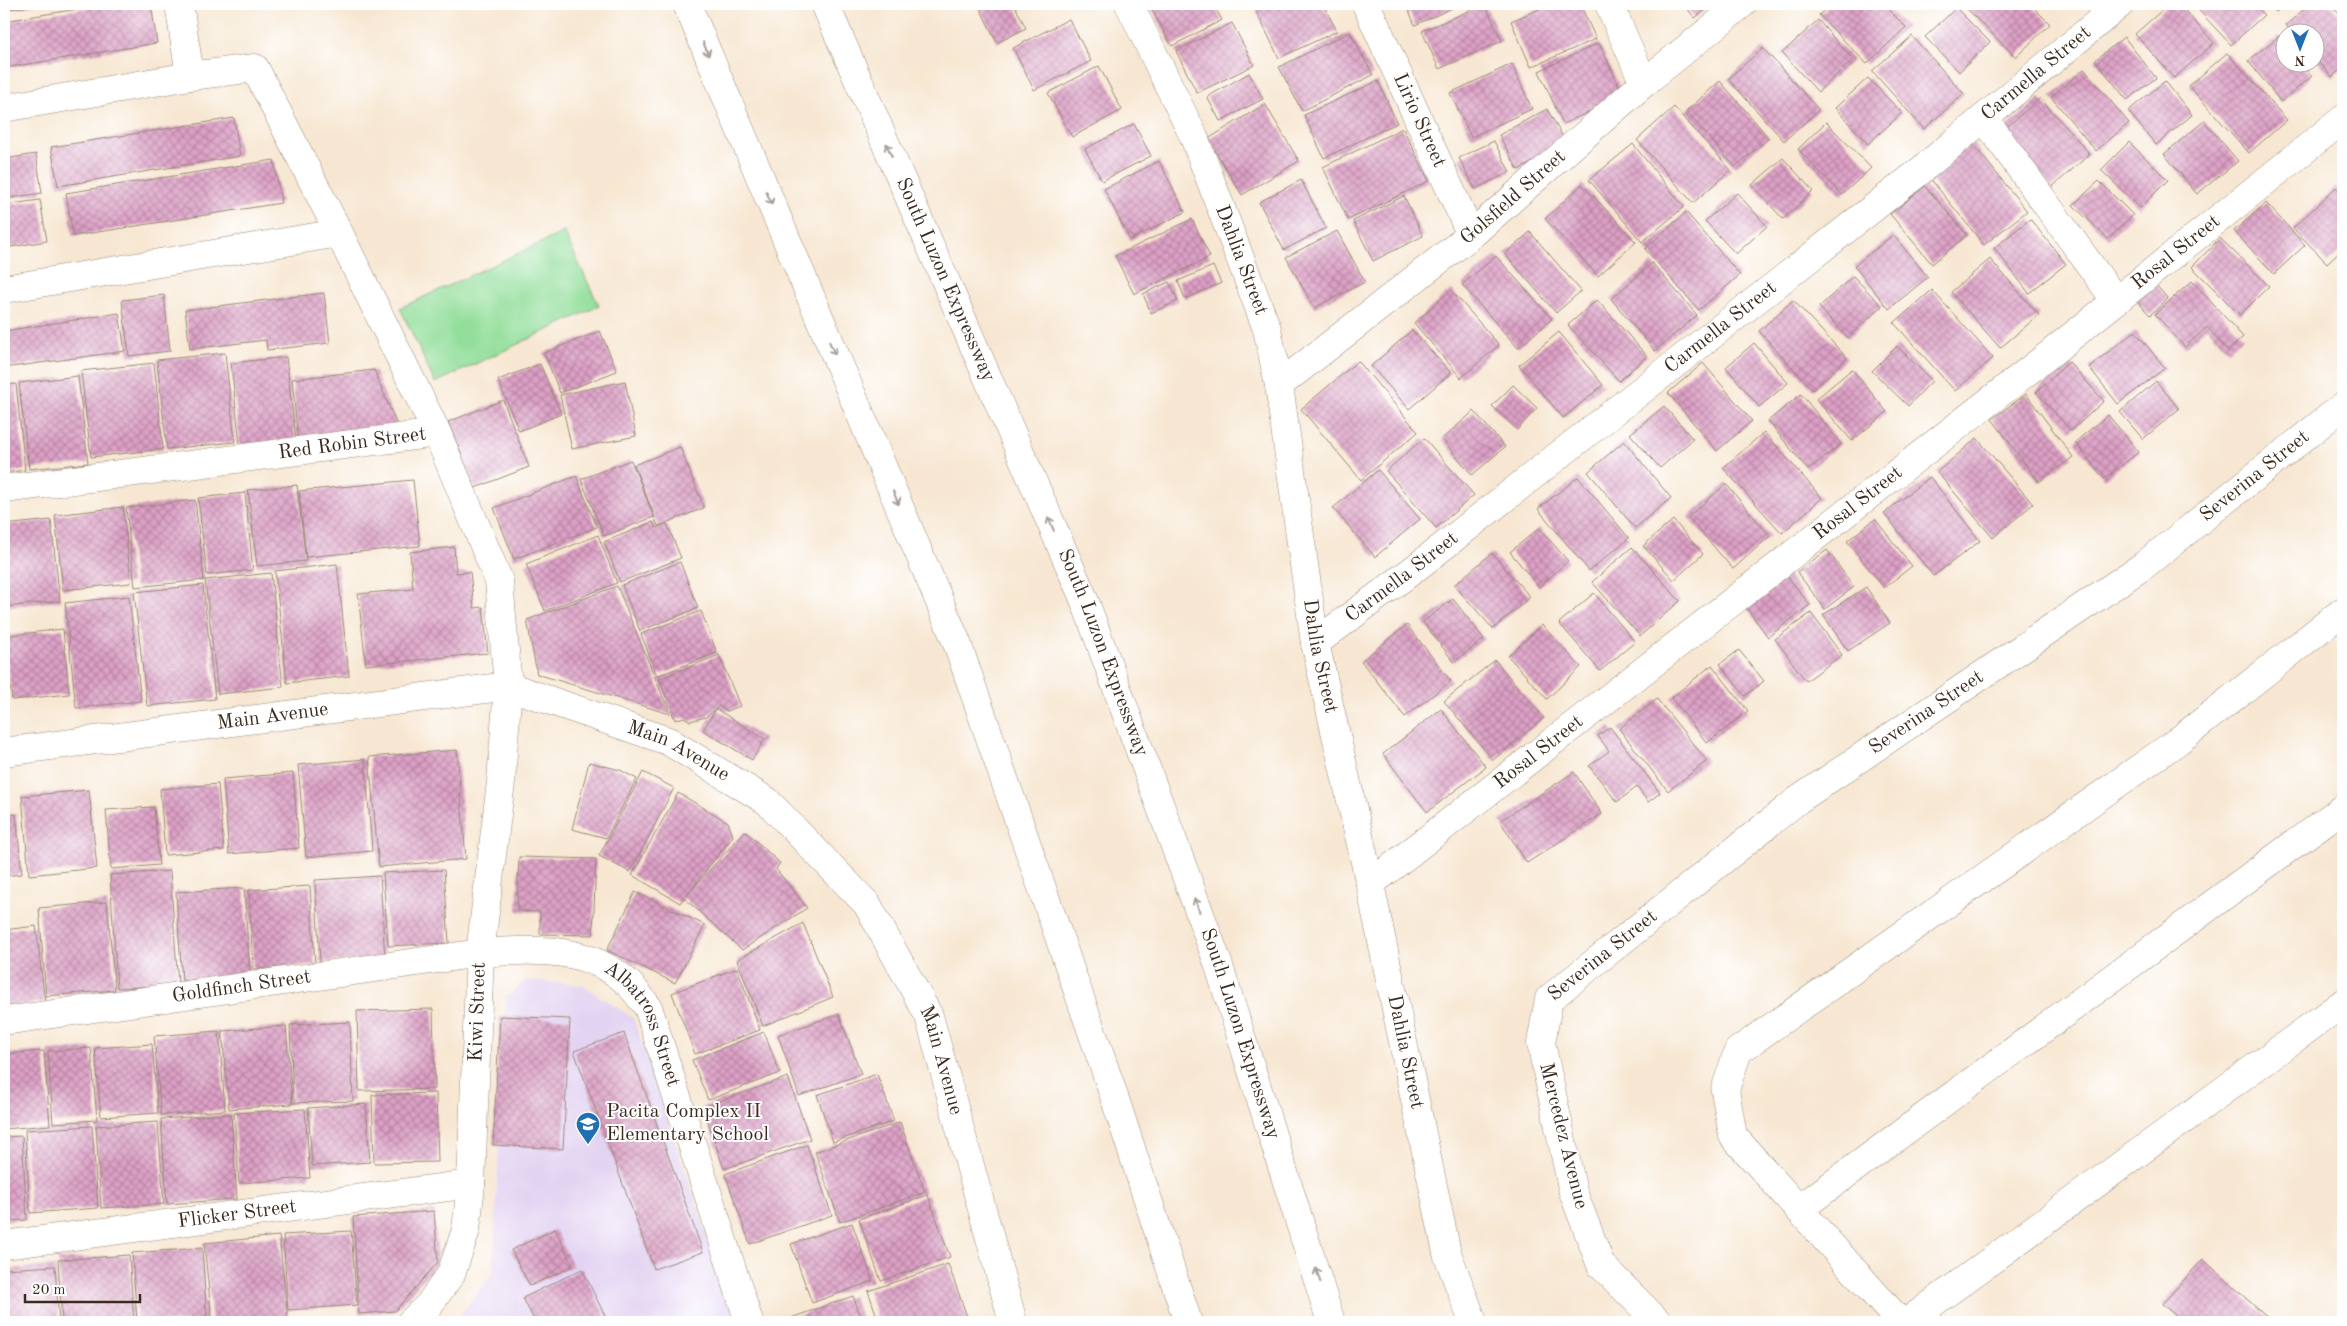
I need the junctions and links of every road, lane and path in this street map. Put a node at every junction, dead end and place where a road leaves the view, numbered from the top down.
1 (179, 4) edge
2 (687, 4) edge
3 (825, 4) edge
4 (1129, 4) edge
5 (1366, 4) edge
6 (1609, 4) edge
7 (1742, 4) edge
8 (2120, 4) edge
9 (190, 76) junction
10 (1644, 83) junction
11 (4, 108) edge
12 (1984, 118) junction
13 (2343, 119) edge
14 (339, 233) junction
15 (1471, 235) junction
16 (4, 289) edge
17 (2116, 301) junction
18 (1279, 385) junction
19 (2343, 406) edge
20 (437, 434) junction
21 (4, 489) edge
22 (2343, 611) edge
23 (1315, 643) junction
24 (508, 686) junction
25 (4, 752) edge
26 (2343, 808) edge
27 (1370, 884) junction
28 (480, 953) junction
29 (2343, 1003) edge
30 (4, 1021) edge
31 (1541, 1043) joint
32 (471, 1184) junction
33 (1799, 1209) junction
34 (4, 1246) edge
35 (411, 1322) edge
36 (749, 1322) edge
37 (1014, 1322) edge
38 (1188, 1322) edge
39 (1332, 1322) edge
40 (1473, 1322) edge
41 (1658, 1322) edge
42 (1900, 1322) edge
43 (1907, 1322) edge

1 - 9 main road
2 -> 38 main road
39 -> 3 main road, South Luzon Expressway
4 - 18 main road, Dahlia Street
5 - 15 main road, Lirio Street
6 - 10 main road
7 - 10 main road, Golsfield Street
8 - 12 main road, Carmella Street
9 - 11 main road
9 - 14 main road
10 - 15 main road, Golsfield Street
12 - 17 main road
12 - 23 main road, Carmella Street
13 - 17 main road, Rosal Street
14 - 16 main road
14 - 20 main road
15 - 18 main road, Golsfield Street
17 - 27 main road, Rosal Street
18 - 23 main road, Dahlia Street
19 - 31 main road, Severina Street
20 - 21 main road, Red Robin Street
20 - 24 main road, Red Robin Street
22 - 33 main road
23 - 27 main road, Dahlia Street
24 - 25 main road, Main Avenue
24 - 28 main road, Kiwi Street
24 - 37 main road, Main Avenue
26 - 33 main road
27 - 40 main road, Dahlia Street
28 - 30 main road, Goldfinch Street
28 - 32 main road, Kiwi Street
28 - 36 main road, Albatross Street
29 - 43 main road
31 - 41 main road, Mercedez Avenue
32 - 34 main road, Flicker Street
32 - 35 main road, Kiwi Street
33 - 42 main road

